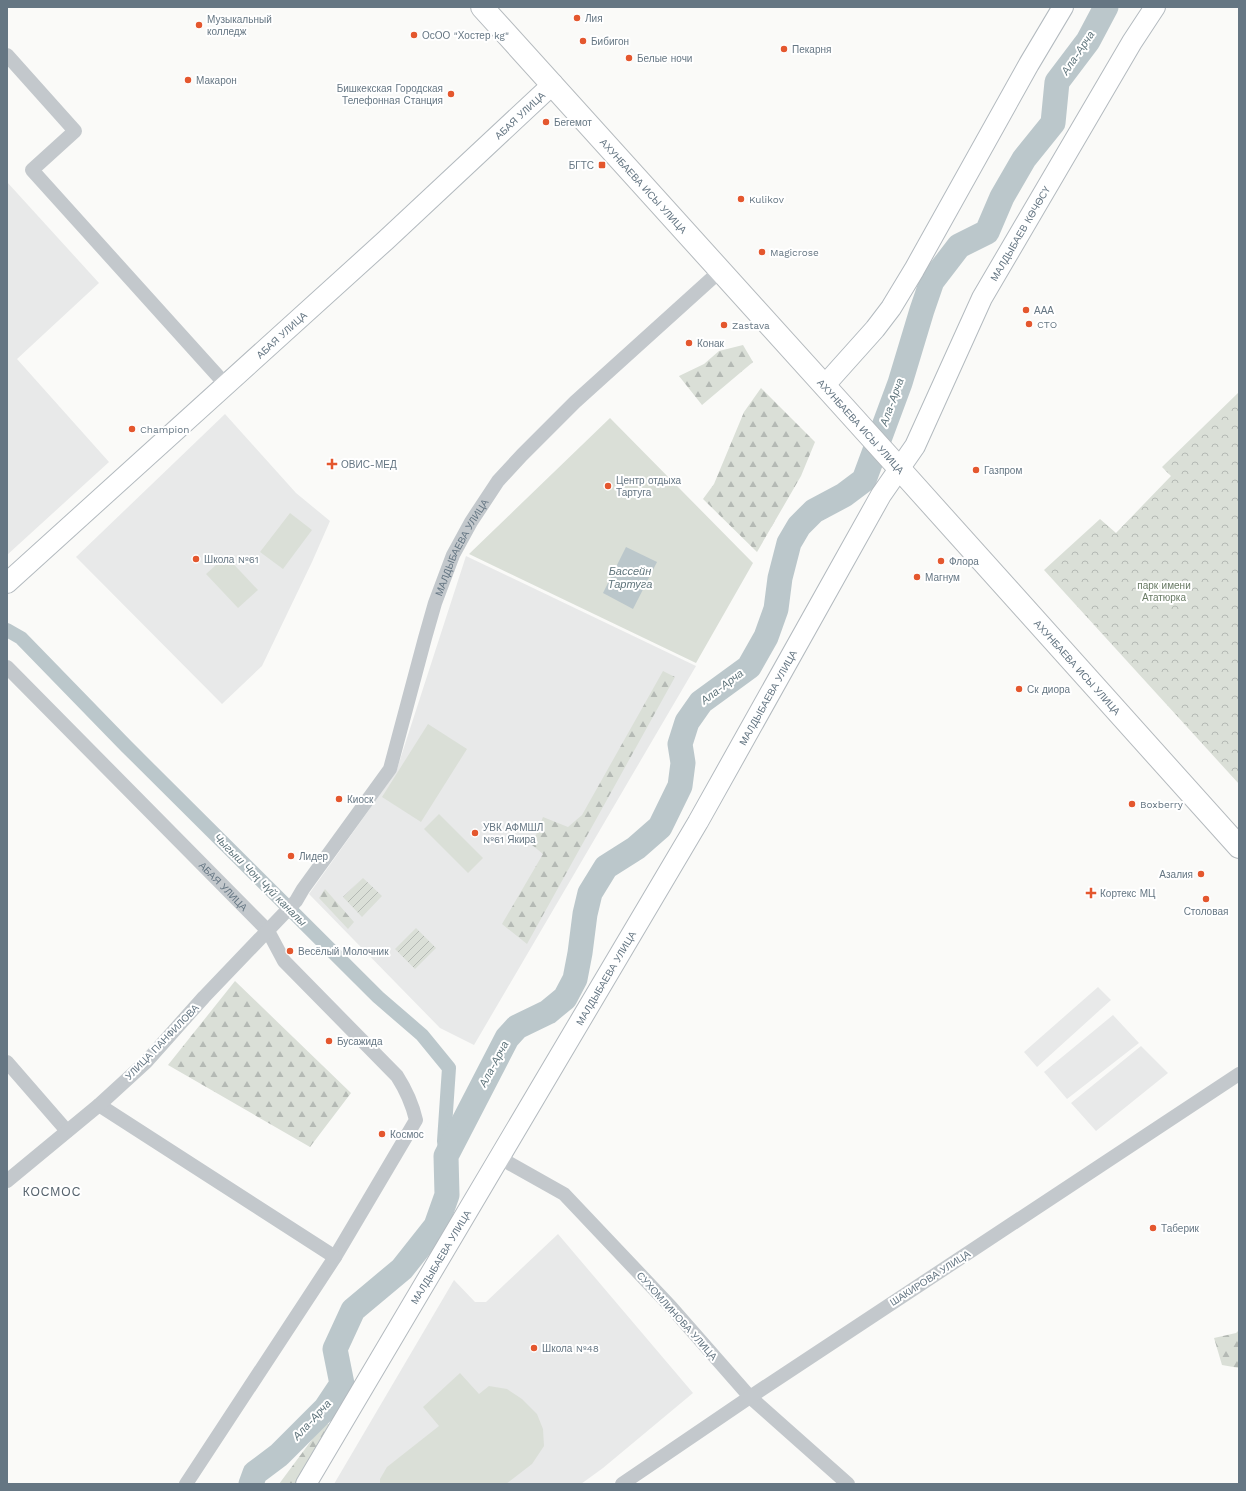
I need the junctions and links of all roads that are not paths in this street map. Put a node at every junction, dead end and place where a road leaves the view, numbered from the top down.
1 (482, 7) edge
2 (1063, 7) edge
3 (1155, 7) edge
4 (7, 55) edge
5 (553, 84) junction
6 (720, 271) junction
7 (226, 385) junction
8 (824, 386) junction
9 (893, 462) junction
10 (7, 583) edge
11 (7, 667) edge
12 (1239, 847) edge
13 (299, 895) joint
14 (268, 931) junction
15 (7, 1062) edge
16 (1239, 1074) edge
17 (99, 1105) junction
18 (67, 1131) junction
19 (500, 1158) junction
20 (7, 1180) edge
21 (335, 1258) junction
22 (750, 1397) junction
23 (186, 1484) edge
24 (306, 1484) edge
25 (622, 1484) edge
26 (848, 1484) edge

1 - 5 main road, АХУНБАЕВА ИСЫ УЛИЦА
2 - 8 street
3 - 9 street, МАЛДЫБАЕВ КӨЧӨСҮ
4 - 7 street
5 - 6 main road, АХУНБАЕВА ИСЫ УЛИЦА
5 - 7 street, АБАЯ УЛИЦА
6 - 8 main road, АХУНБАЕВА ИСЫ УЛИЦА
6 - 13 street, МАЛДЫБАЕВА УЛИЦА
7 - 10 street, АБАЯ УЛИЦА
8 - 9 main road, АХУНБАЕВА ИСЫ УЛИЦА
9 - 12 main road, АХУНБАЕВА ИСЫ УЛИЦА
9 - 19 street, МАЛДЫБАЕВА УЛИЦА
11 - 14 street, АБАЯ УЛИЦА
13 - 14 street, УЛИЦА ПАНФИЛОВА
14 - 17 street, УЛИЦА ПАНФИЛОВА
14 - 21 street, АБАЯ УЛИЦА
15 - 18 street
16 - 22 street, ШАКИРОВА УЛИЦА
17 - 18 street, УЛИЦА ПАНФИЛОВА
17 - 21 street
18 - 20 street, УЛИЦА ПАНФИЛОВА
19 - 22 street, СУХОМЛИНОВА УЛИЦА
19 - 24 street, МАЛДЫБАЕВА УЛИЦА
21 - 23 street
22 - 25 street, ШАКИРОВА УЛИЦА
22 - 26 street, СУХОМЛИНОВА УЛИЦА

